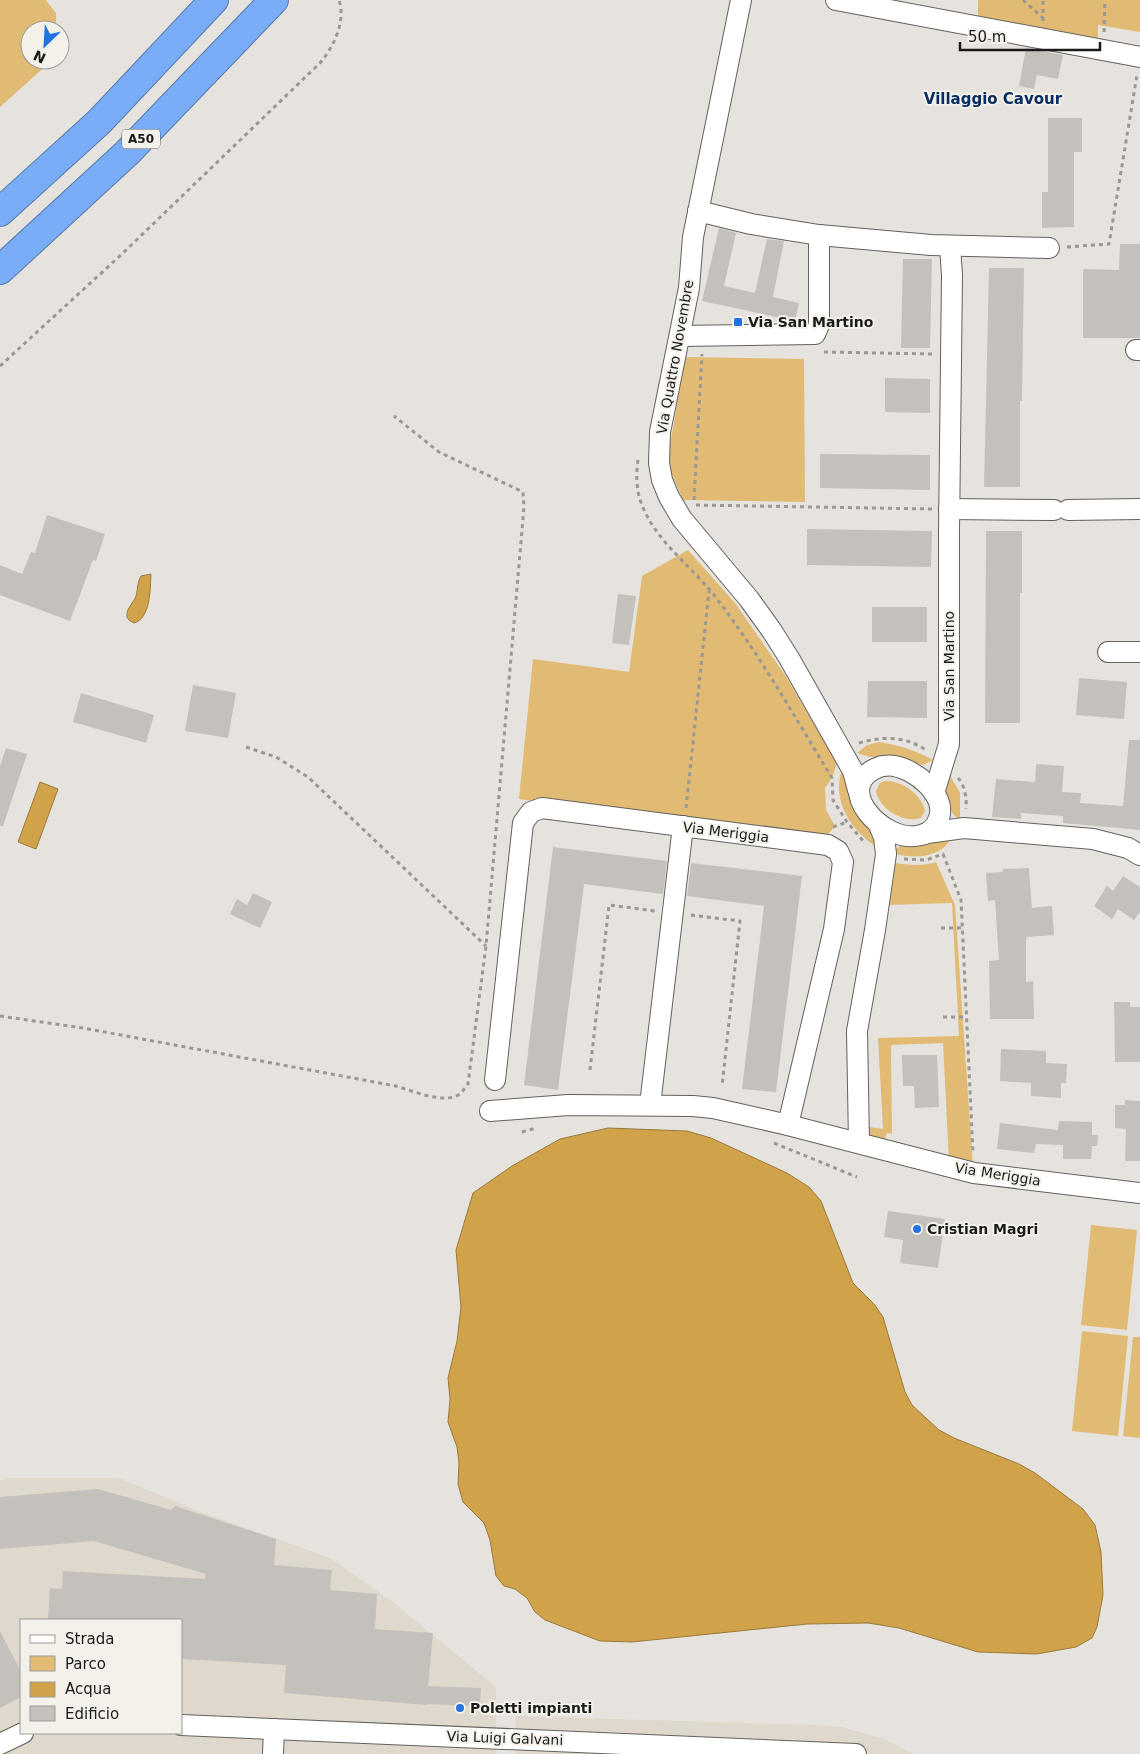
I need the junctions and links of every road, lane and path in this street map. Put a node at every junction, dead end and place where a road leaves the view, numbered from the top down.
1 (214, 0) edge
2 (274, 0) edge
3 (339, 0) edge
4 (741, 0) edge
5 (836, 0) edge
6 (1024, 0) edge
7 (1105, 0) edge
8 (1043, 18) dead end
9 (1104, 50) junction
10 (1140, 57) edge
11 (698, 211) junction
12 (0, 212) edge
13 (819, 235) junction
14 (941, 245) junction
15 (1049, 248) joint
16 (0, 270) edge
17 (680, 336) junction
18 (702, 351) dead end
19 (0, 366) edge
20 (394, 416) dead end
21 (639, 454) dead end
22 (949, 509) junction
23 (1140, 509) edge
24 (709, 590) junction
25 (1108, 652) dead end
26 (1140, 652) edge
27 (246, 746) dead end
28 (843, 752) junction
29 (944, 762) junction
30 (874, 768) junction
31 (918, 777) junction
32 (858, 790) junction
33 (934, 793) junction
34 (940, 814) junction
35 (878, 824) junction
36 (684, 826) junction
37 (964, 828) junction
38 (918, 835) junction
39 (886, 854) junction
40 (1140, 855) edge
41 (608, 905) dead end
42 (740, 920) dead end
43 (941, 928) dead end
44 (962, 928) junction
45 (486, 946) junction
46 (0, 1016) edge
47 (943, 1017) dead end
48 (966, 1017) junction
49 (590, 1070) dead end
50 (495, 1080) dead end
51 (722, 1086) dead end
52 (650, 1106) junction
53 (490, 1112) dead end
54 (788, 1125) junction
55 (540, 1126) dead end
56 (522, 1132) dead end
57 (766, 1140) dead end
58 (859, 1143) junction
59 (974, 1173) junction
60 (857, 1177) dead end
61 (1140, 1192) edge
62 (182, 1724) edge
63 (274, 1729) junction
64 (21, 1734) edge
65 (0, 1744) edge
66 (273, 1754) edge
67 (853, 1754) edge

1 - 12 highway
2 - 16 highway, A50
3 - 19 path
4 - 11 street, Via Quattro Novembre
5 - 9 street
6 - 8 path
7 - 9 path
9 - 10 street
10 - 15 path
11 - 13 street
11 - 17 street, Via Quattro Novembre
13 - 14 street
13 - 17 street
14 - 15 street
14 - 22 street, Via San Martino
17 - 28 street, Via Quattro Novembre
18 - 22 path
20 - 45 path
21 - 24 path
22 - 23 street
22 - 29 street, Via San Martino
24 - 36 path
24 - 39 path
25 - 26 street
27 - 45 path
28 - 30 street
28 - 32 street, Via Quattro Novembre
29 - 31 street
29 - 33 street, Via San Martino
30 - 31 street
30 - 32 street
31 - 33 street
32 - 35 street
33 - 34 street
34 - 37 street
34 - 38 street
35 - 38 street
35 - 39 street
36 - 50 street, Via Meriggia
36 - 52 street
36 - 54 street, Via Meriggia
37 - 38 street
37 - 40 street
38 - 39 street
39 - 44 path
39 - 58 street
41 - 49 path
42 - 51 path
43 - 44 path
44 - 48 path
45 - 46 path
47 - 48 path
48 - 59 path
52 - 53 street
52 - 54 street
54 - 58 street, Via Meriggia
55 - 56 path
57 - 60 path
58 - 59 street, Via Meriggia
59 - 61 street, Via Meriggia
62 - 63 street, Via Luigi Galvani
63 - 66 street
63 - 67 street, Via Luigi Galvani
64 - 65 street

